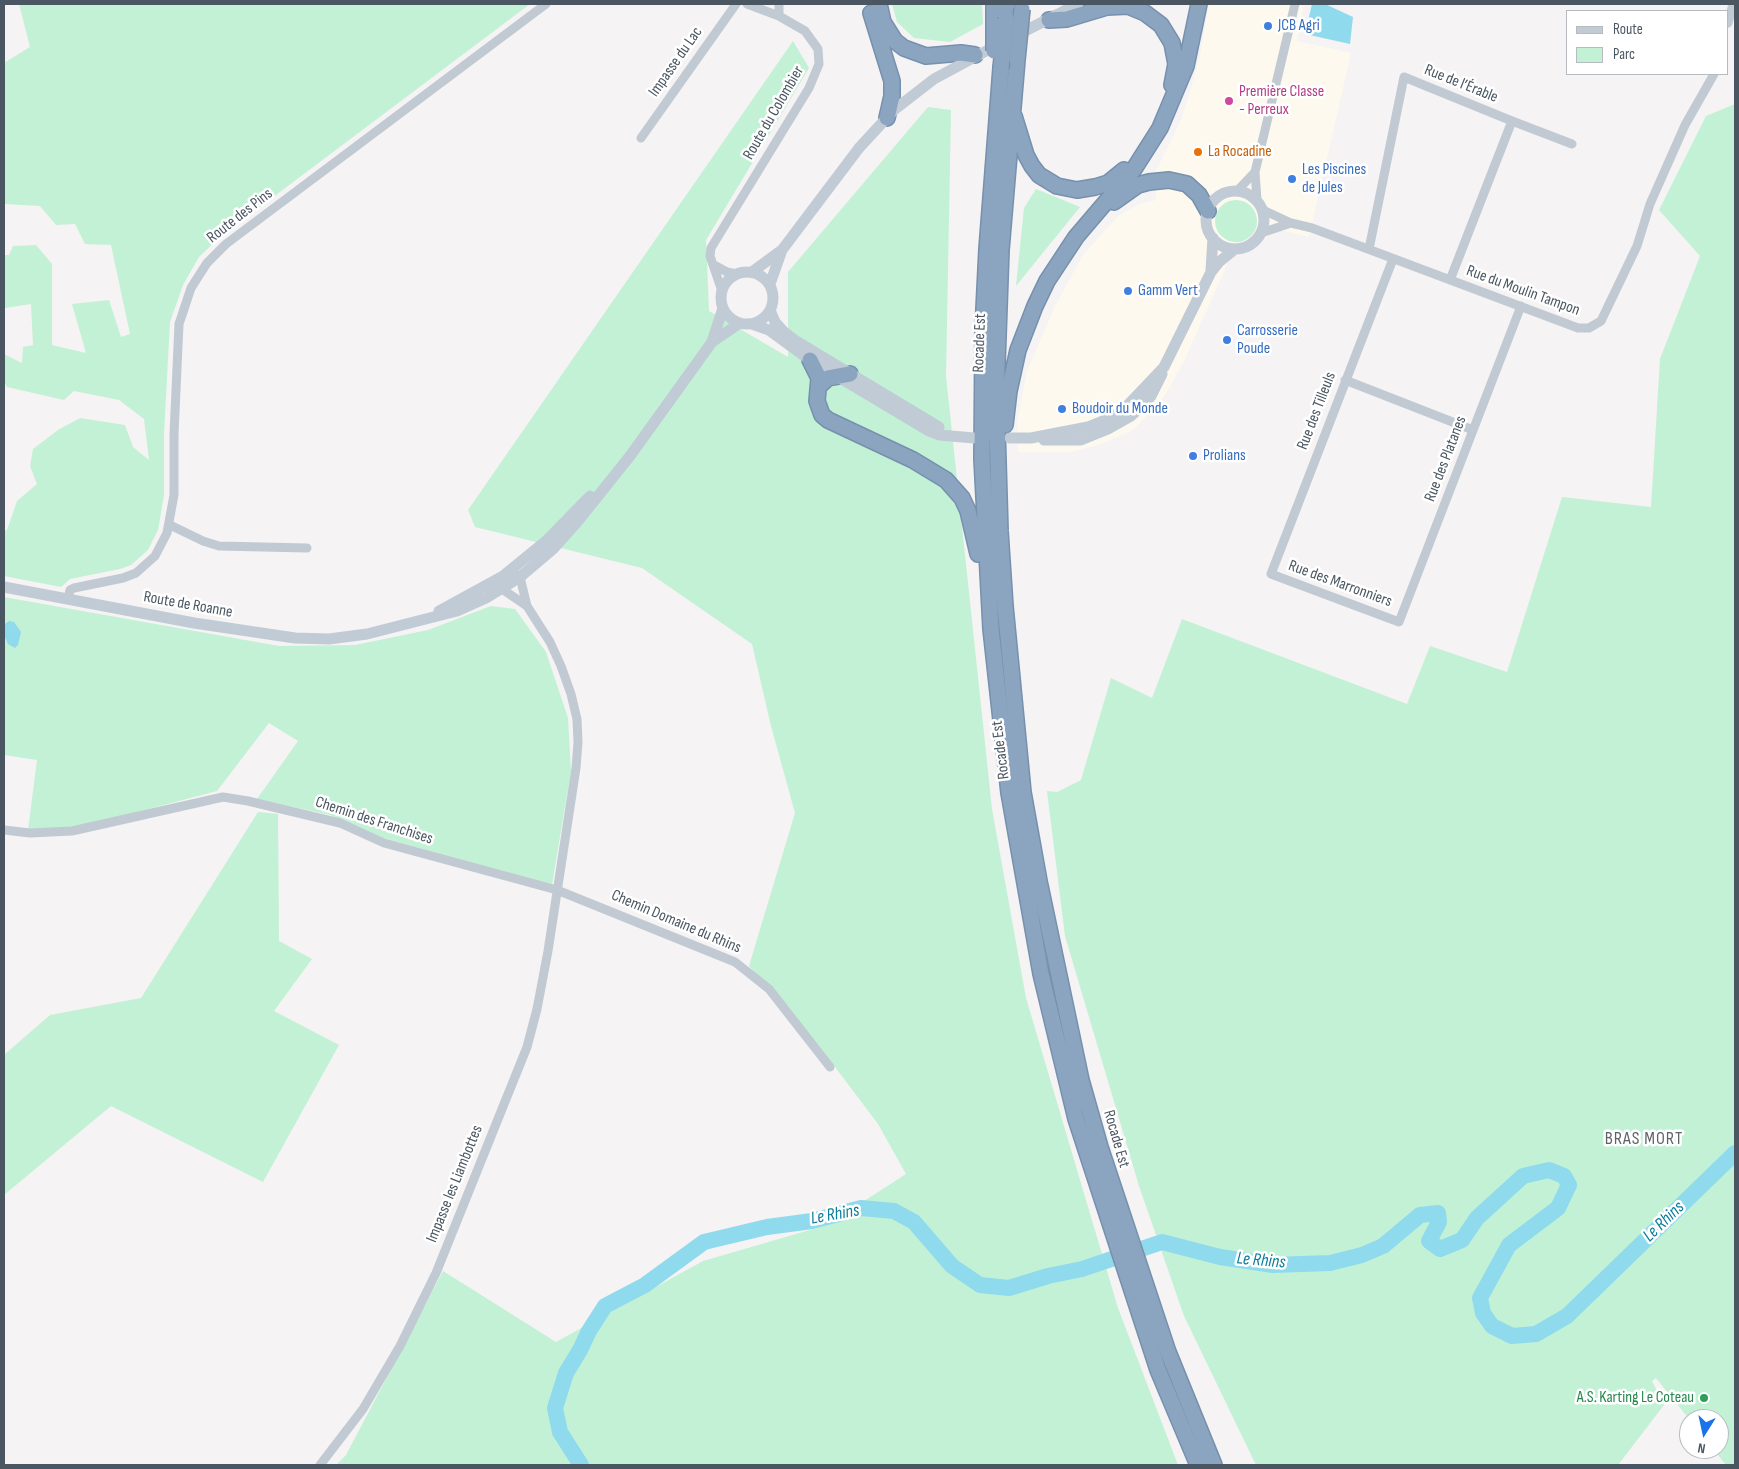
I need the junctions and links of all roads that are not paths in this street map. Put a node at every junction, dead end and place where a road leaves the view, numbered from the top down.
1 (546, 4) edge
2 (736, 4) edge
3 (747, 4) edge
4 (779, 4) edge
5 (870, 4) edge
6 (879, 4) edge
7 (994, 4) edge
8 (1078, 4) edge
9 (1199, 4) edge
10 (1295, 4) edge
11 (1733, 4) edge
12 (1010, 12) edge
13 (779, 16) junction
14 (1049, 20) junction
15 (1729, 20) edge
16 (975, 55) junction
17 (1713, 75) edge
18 (1012, 110) junction
19 (887, 118) junction
20 (1512, 121) junction
21 (642, 138) dead end
22 (1572, 144) dead end
23 (1255, 172) junction
24 (1237, 191) junction
25 (1260, 205) junction
26 (1208, 211) junction
27 (1096, 212) junction
28 (1291, 223) junction
29 (1261, 233) junction
30 (1213, 238) junction
31 (1235, 249) junction
32 (1369, 249) junction
33 (782, 250) junction
34 (1393, 259) junction
35 (714, 265) junction
36 (752, 272) junction
37 (1211, 272) junction
38 (736, 274) junction
39 (1450, 280) junction
40 (770, 284) junction
41 (722, 291) junction
42 (1521, 306) junction
43 (723, 308) junction
44 (770, 310) junction
45 (746, 323) junction
46 (712, 342) junction
47 (810, 360) junction
48 (843, 375) junction
49 (1345, 380) junction
50 (819, 386) junction
51 (1473, 430) junction
52 (974, 438) dead end
53 (1010, 438) dead end
54 (997, 453) junction
55 (170, 525) junction
56 (307, 548) dead end
57 (511, 574) junction
58 (1271, 574) joint
59 (4, 586) edge
60 (502, 589) junction
61 (68, 599) junction
62 (527, 606) junction
63 (1399, 622) joint
64 (410, 624) junction
65 (991, 629) junction
66 (4, 830) edge
67 (557, 890) junction
68 (830, 1067) dead end
69 (1115, 1220) junction
70 (1135, 1281) junction
71 (320, 1465) edge
72 (1198, 1465) edge
73 (1214, 1465) edge

1 - 55 street, Route des Pins
2 - 21 street, Impasse du Lac
3 - 13 street, Route du Colombier
4 - 13 street
5 - 19 highway
6 - 16 highway
7 - 12 highway
8 - 14 main road
9 - 27 highway
10 - 23 street
11 - 15 street
12 - 18 highway, Rocade Est, bridge
12 - 65 highway, Rocade Est, bridge
13 - 35 street, Route du Colombier
14 - 16 main road
14 - 18 highway
16 - 19 main road
17 - 42 street, Rue du Moulin Tampon
18 - 54 highway, Rocade Est
19 - 33 main road
20 - 22 street
20 - 32 street, Rue de l’Érable
20 - 39 street, Rue de l’Érable
23 - 24 street
23 - 25 street
24 - 25 main road
24 - 26 main road
25 - 28 street, Rue du Moulin Tampon
25 - 29 main road
26 - 27 highway
26 - 30 main road
27 - 54 highway
28 - 29 street
28 - 32 street, Rue du Moulin Tampon
29 - 31 main road
30 - 31 main road
30 - 37 main road
31 - 37 main road
32 - 34 street, Rue du Moulin Tampon
33 - 36 main road
33 - 40 main road
34 - 39 street, Rue du Moulin Tampon
34 - 49 street, Rue des Tilleuls
35 - 38 street
35 - 41 street, Route du Colombier
36 - 38 main road
36 - 40 main road
37 - 53 main road
38 - 41 main road
39 - 42 street, Rue du Moulin Tampon
40 - 44 main road
41 - 43 main road
42 - 51 street, Rue des Platanes
43 - 45 main road
43 - 46 main road
44 - 45 main road
44 - 48 main road
45 - 46 main road
45 - 47 main road
46 - 57 main road
47 - 48 main road
47 - 50 highway
48 - 50 highway
48 - 52 main road
49 - 51 street
49 - 58 street, Rue des Tilleuls
50 - 65 highway
51 - 63 street, Rue des Platanes
54 - 69 highway, Rocade Est
55 - 56 street
55 - 61 street, Route des Pins
57 - 60 main road
57 - 60 main road
57 - 62 street
57 - 64 main road
58 - 63 street, Rue des Marronniers
59 - 61 main road, Route de Roanne
60 - 62 street
60 - 64 main road
61 - 64 main road, Route de Roanne
62 - 67 street, Impasse les Liambottes
65 - 69 highway, Rocade Est
66 - 67 street, Chemin des Franchises
67 - 68 street, Chemin Domaine du Rhins
67 - 71 street, Impasse les Liambottes
69 - 70 highway, Rocade Est
70 - 72 highway, Rocade Est
70 - 73 highway, Rocade Est

